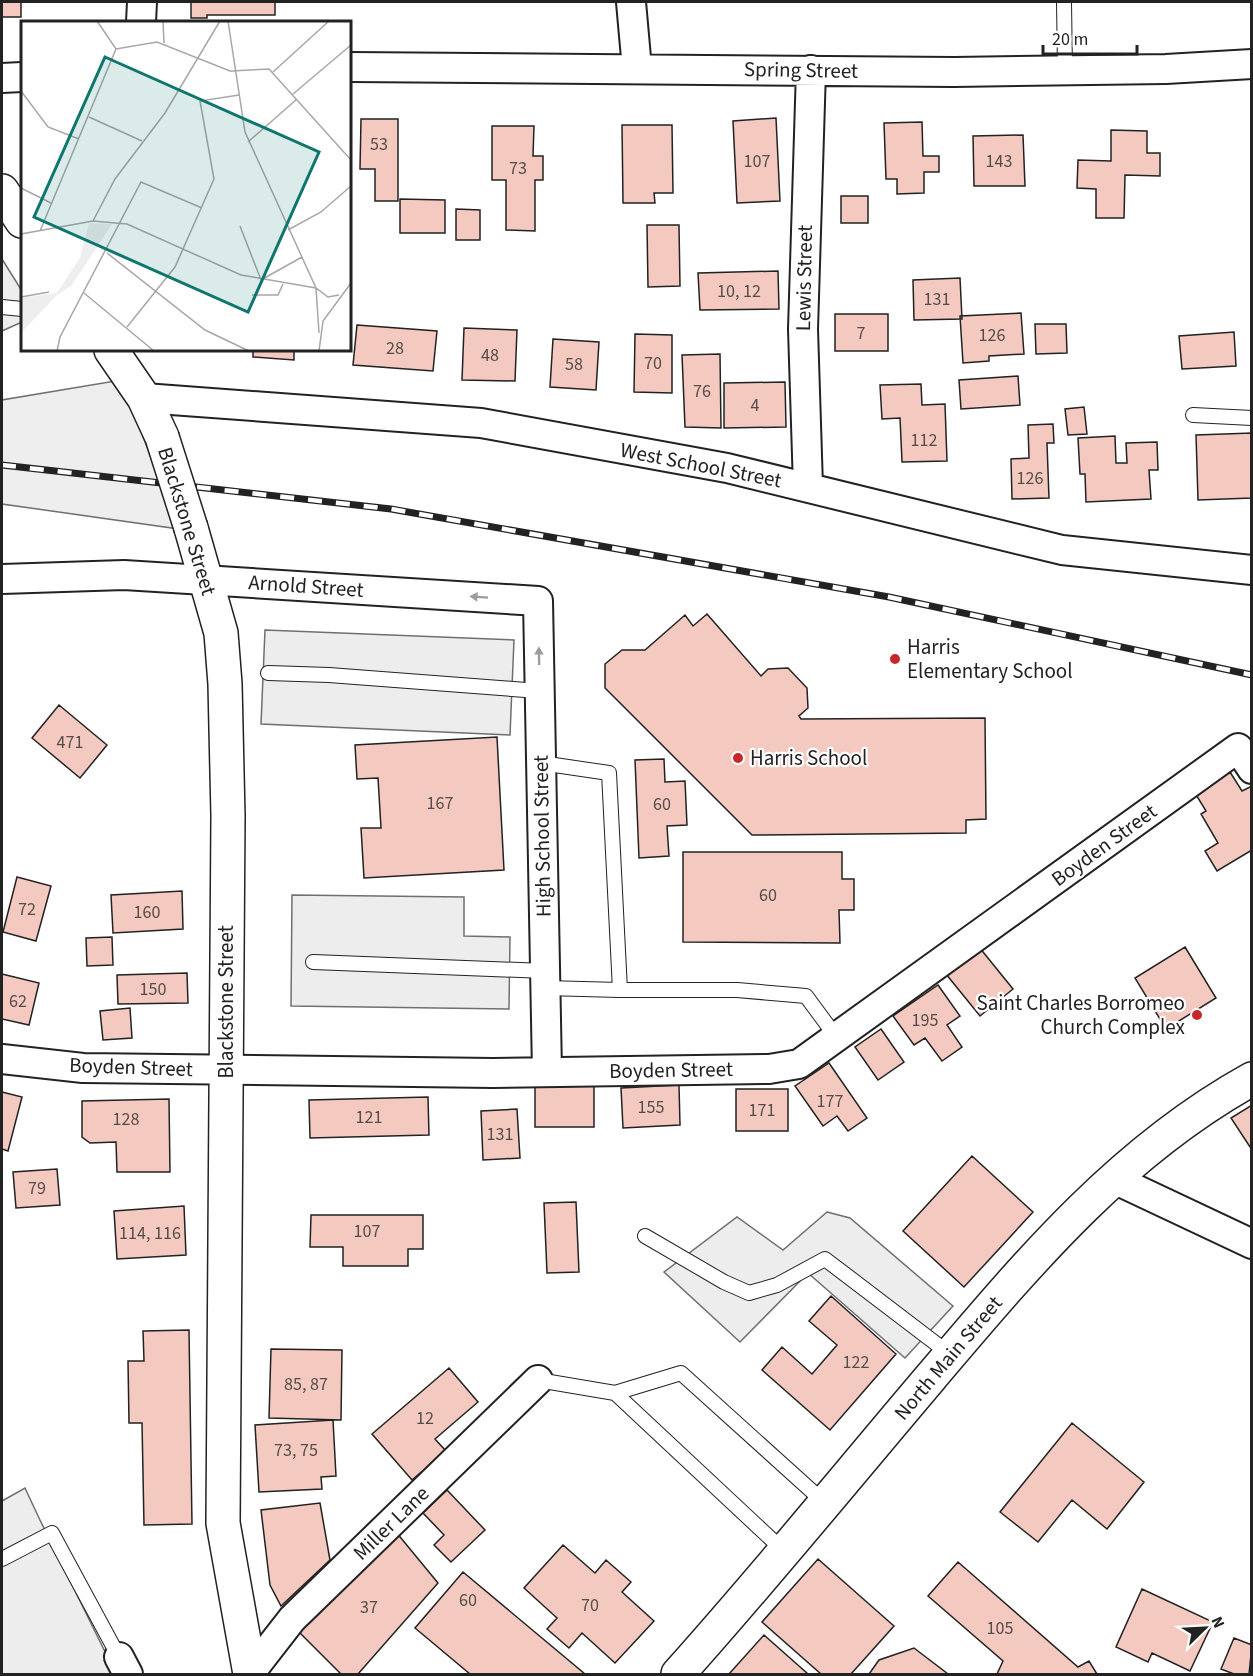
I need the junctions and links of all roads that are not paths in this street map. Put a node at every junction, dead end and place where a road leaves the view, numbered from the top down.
1 (142, 2) edge
2 (631, 2) edge
3 (1064, 2) edge
4 (141, 21) edge
5 (1251, 64) edge
6 (351, 67) edge
7 (637, 69) junction
8 (1065, 69) junction
9 (811, 70) junction
10 (21, 77) edge
11 (2, 78) edge
12 (2, 191) edge
13 (21, 220) edge
14 (2, 307) edge
15 (21, 309) edge
16 (112, 351) edge
17 (144, 398) junction
18 (1193, 415) dead end
19 (1251, 418) edge
20 (808, 487) junction
21 (1251, 570) edge
22 (2, 579) edge
23 (207, 580) junction
24 (538, 601) joint
25 (268, 673) dead end
26 (539, 691) junction
27 (1245, 758) edge
28 (541, 763) junction
29 (313, 962) dead end
30 (545, 980) junction
31 (620, 990) junction
32 (837, 1038) junction
33 (2, 1059) edge
34 (225, 1070) junction
35 (547, 1072) junction
36 (1251, 1079) edge
37 (1114, 1179) junction
38 (645, 1236) dead end
39 (1251, 1245) edge
40 (951, 1355) junction
41 (538, 1380) joint
42 (615, 1393) junction
43 (825, 1503) junction
44 (785, 1552) junction
45 (2, 1559) edge
46 (123, 1666) edge
47 (251, 1674) edge
48 (678, 1674) edge

1 - 4 street
2 - 7 street
3 - 8 lane
5 - 8 street, Spring Street
6 - 7 street, Spring Street
7 - 9 street, Spring Street
8 - 9 street, Spring Street
9 - 20 street, Lewis Street
10 - 11 street
12 - 13 street
14 - 15 lane
16 - 17 street, Blackstone Street
17 - 20 street, West School Street
17 - 23 street, Blackstone Street, bridge
18 - 19 lane
20 - 21 street, West School Street
22 - 23 street, Arnold Street
24 -> 23 street, Arnold Street
23 - 34 street, Blackstone Street
26 -> 24 street, High School Street
25 - 26 lane
26 - 28 street, High School Street
27 - 32 street, Boyden Street
28 - 30 street, High School Street
28 - 31 lane
29 - 30 lane
30 - 31 lane
30 - 35 street, High School Street
31 - 32 lane
32 - 35 street, Boyden Street
33 - 34 street, Boyden Street
34 - 35 street, Boyden Street
34 - 47 street, Blackstone Street
36 - 37 street, North Main Street
37 - 39 street
37 - 40 street, North Main Street
38 - 40 lane
40 - 43 street, North Main Street
41 - 42 lane
41 - 47 street, Miller Lane
42 - 43 lane
42 - 44 lane
43 - 44 street, North Main Street
44 - 48 street, North Main Street
45 - 46 lane

